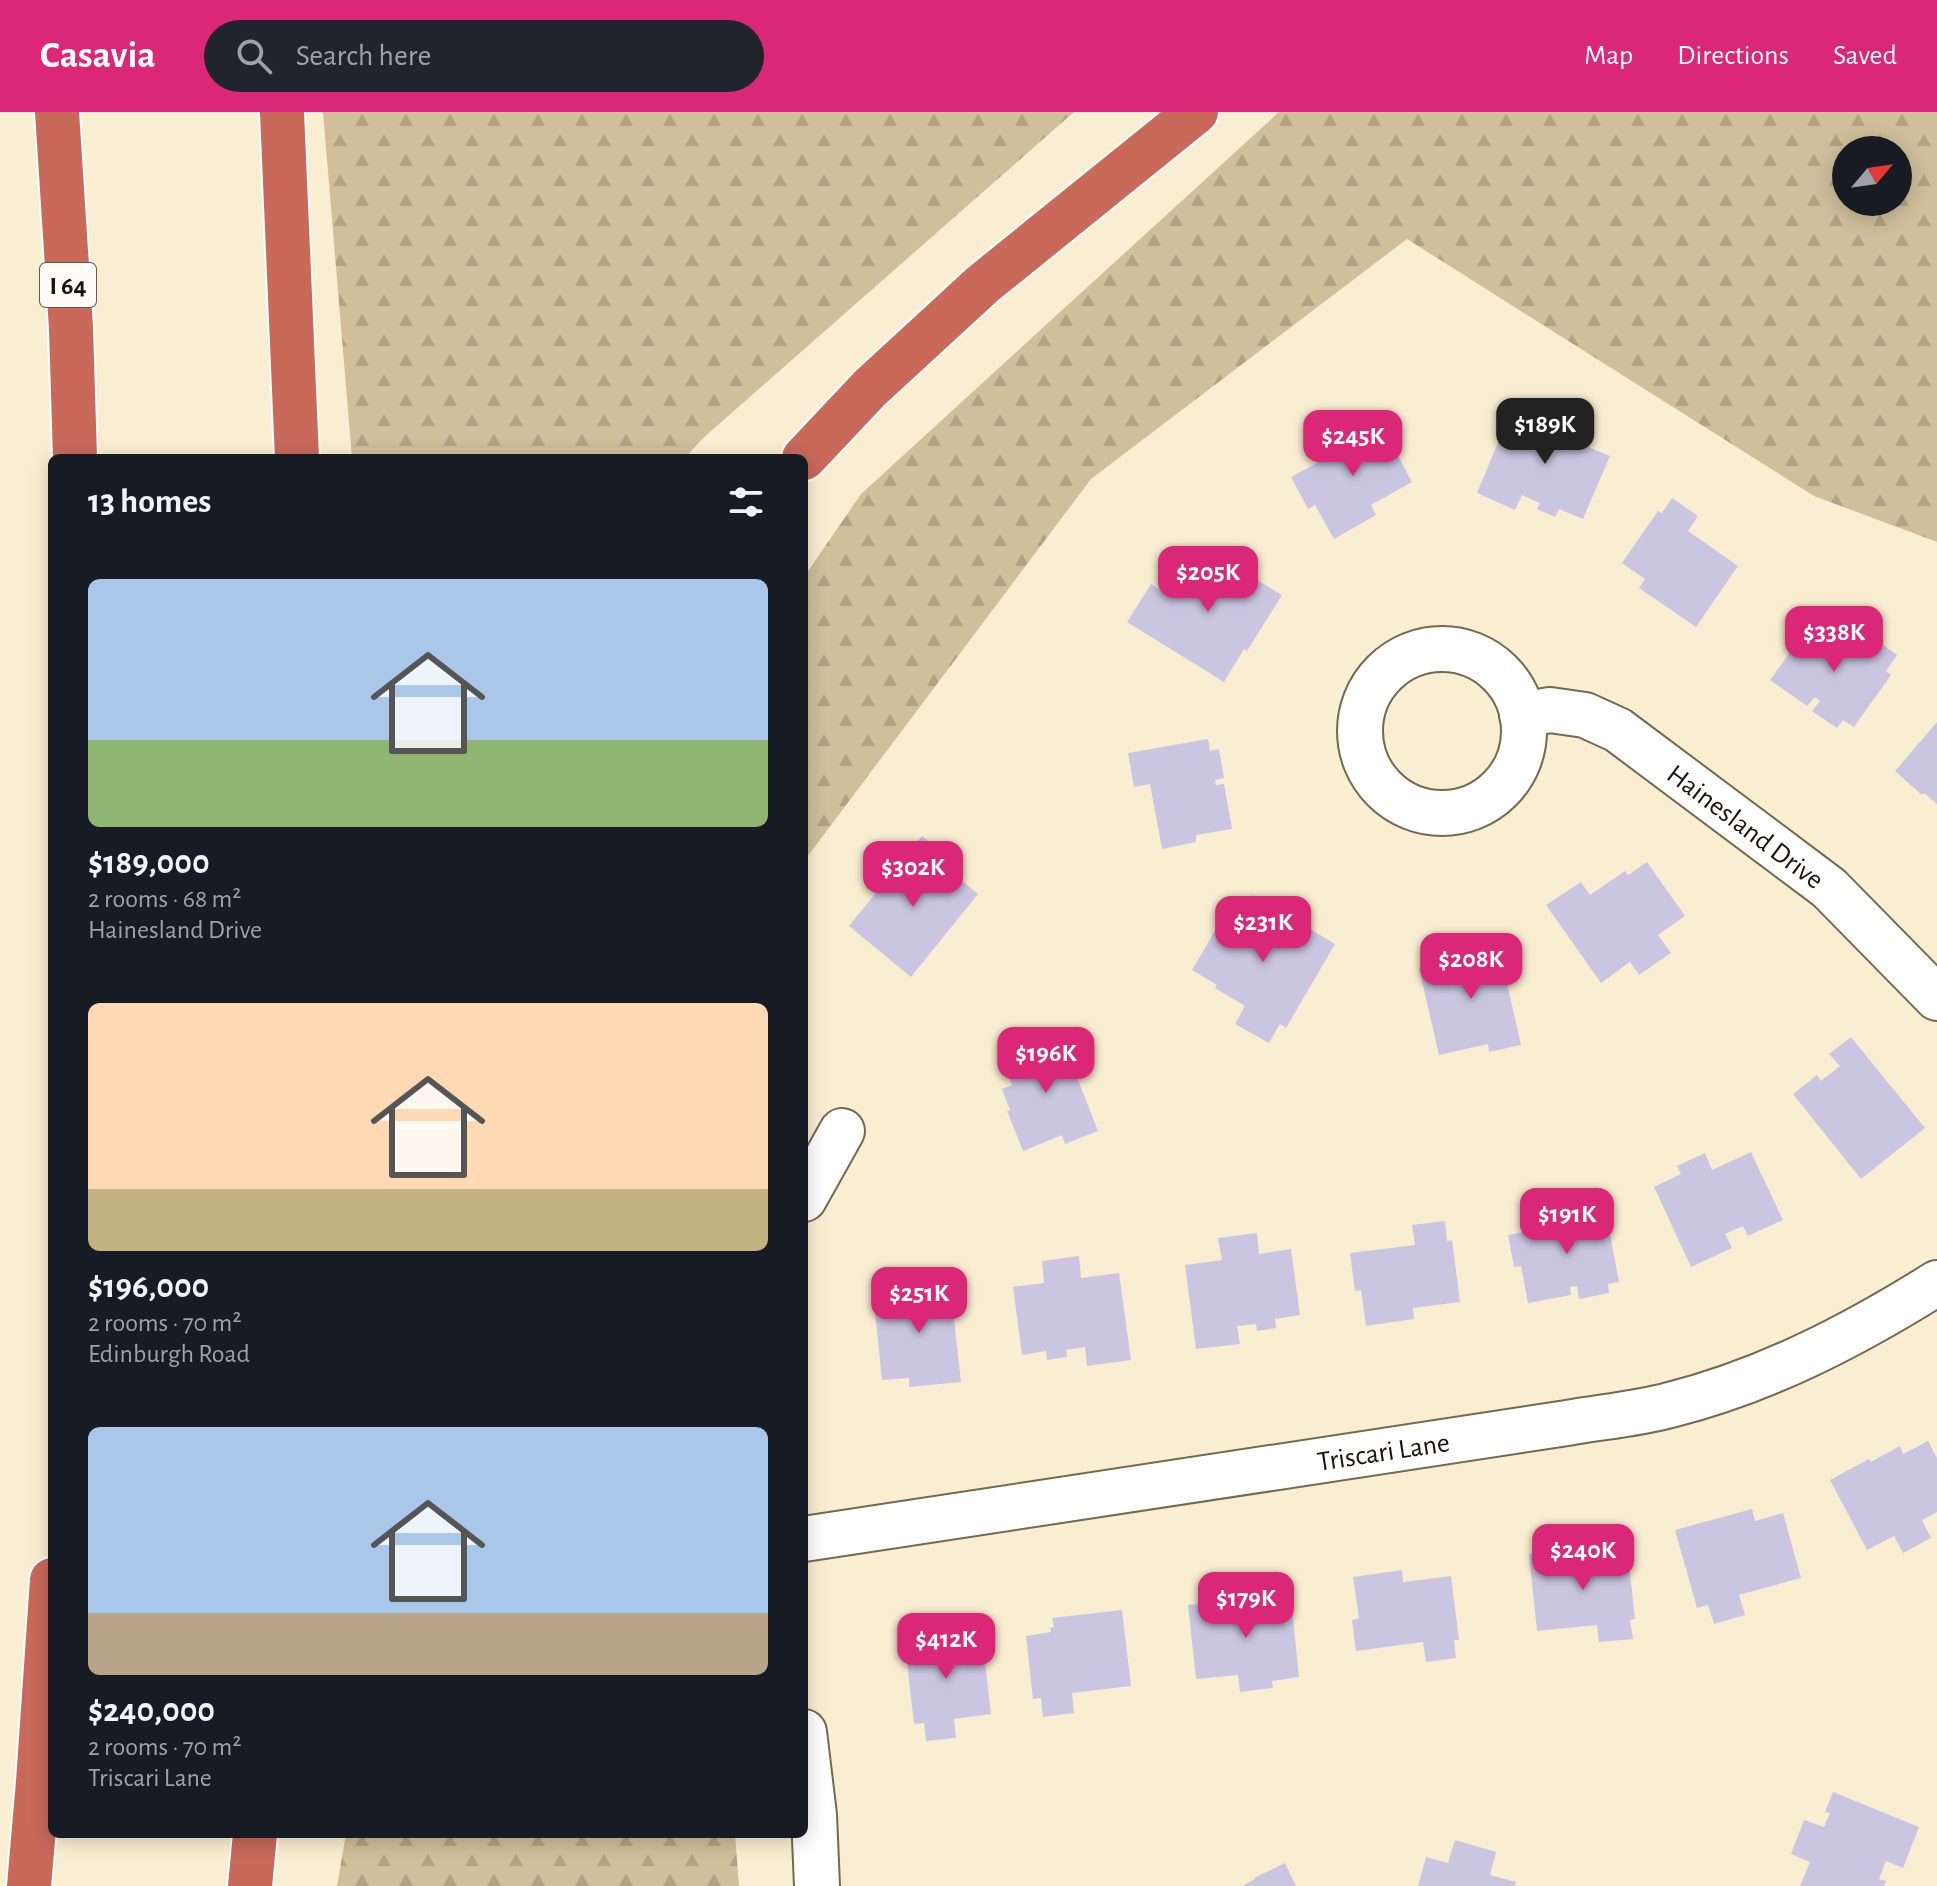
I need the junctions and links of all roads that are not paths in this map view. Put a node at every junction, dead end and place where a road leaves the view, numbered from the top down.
1 (57, 112) edge
2 (282, 112) edge
3 (1196, 112) edge
4 (75, 454) edge
5 (297, 454) edge
6 (808, 454) edge
7 (1522, 715) dead end
8 (1937, 998) edge
9 (842, 1131) dead end
10 (808, 1192) edge
11 (1937, 1283) edge
12 (808, 1538) edge
13 (48, 1638) edge
14 (808, 1765) edge
15 (255, 1838) edge
16 (29, 1886) edge
17 (250, 1886) edge
18 (817, 1886) edge

1 - 4 highway, I 64
2 - 5 highway
3 - 6 highway
7 - 8 street, Hainesland Drive
9 - 10 street
11 - 12 street, Triscari Lane
13 - 16 highway
14 - 18 street
15 - 17 highway

